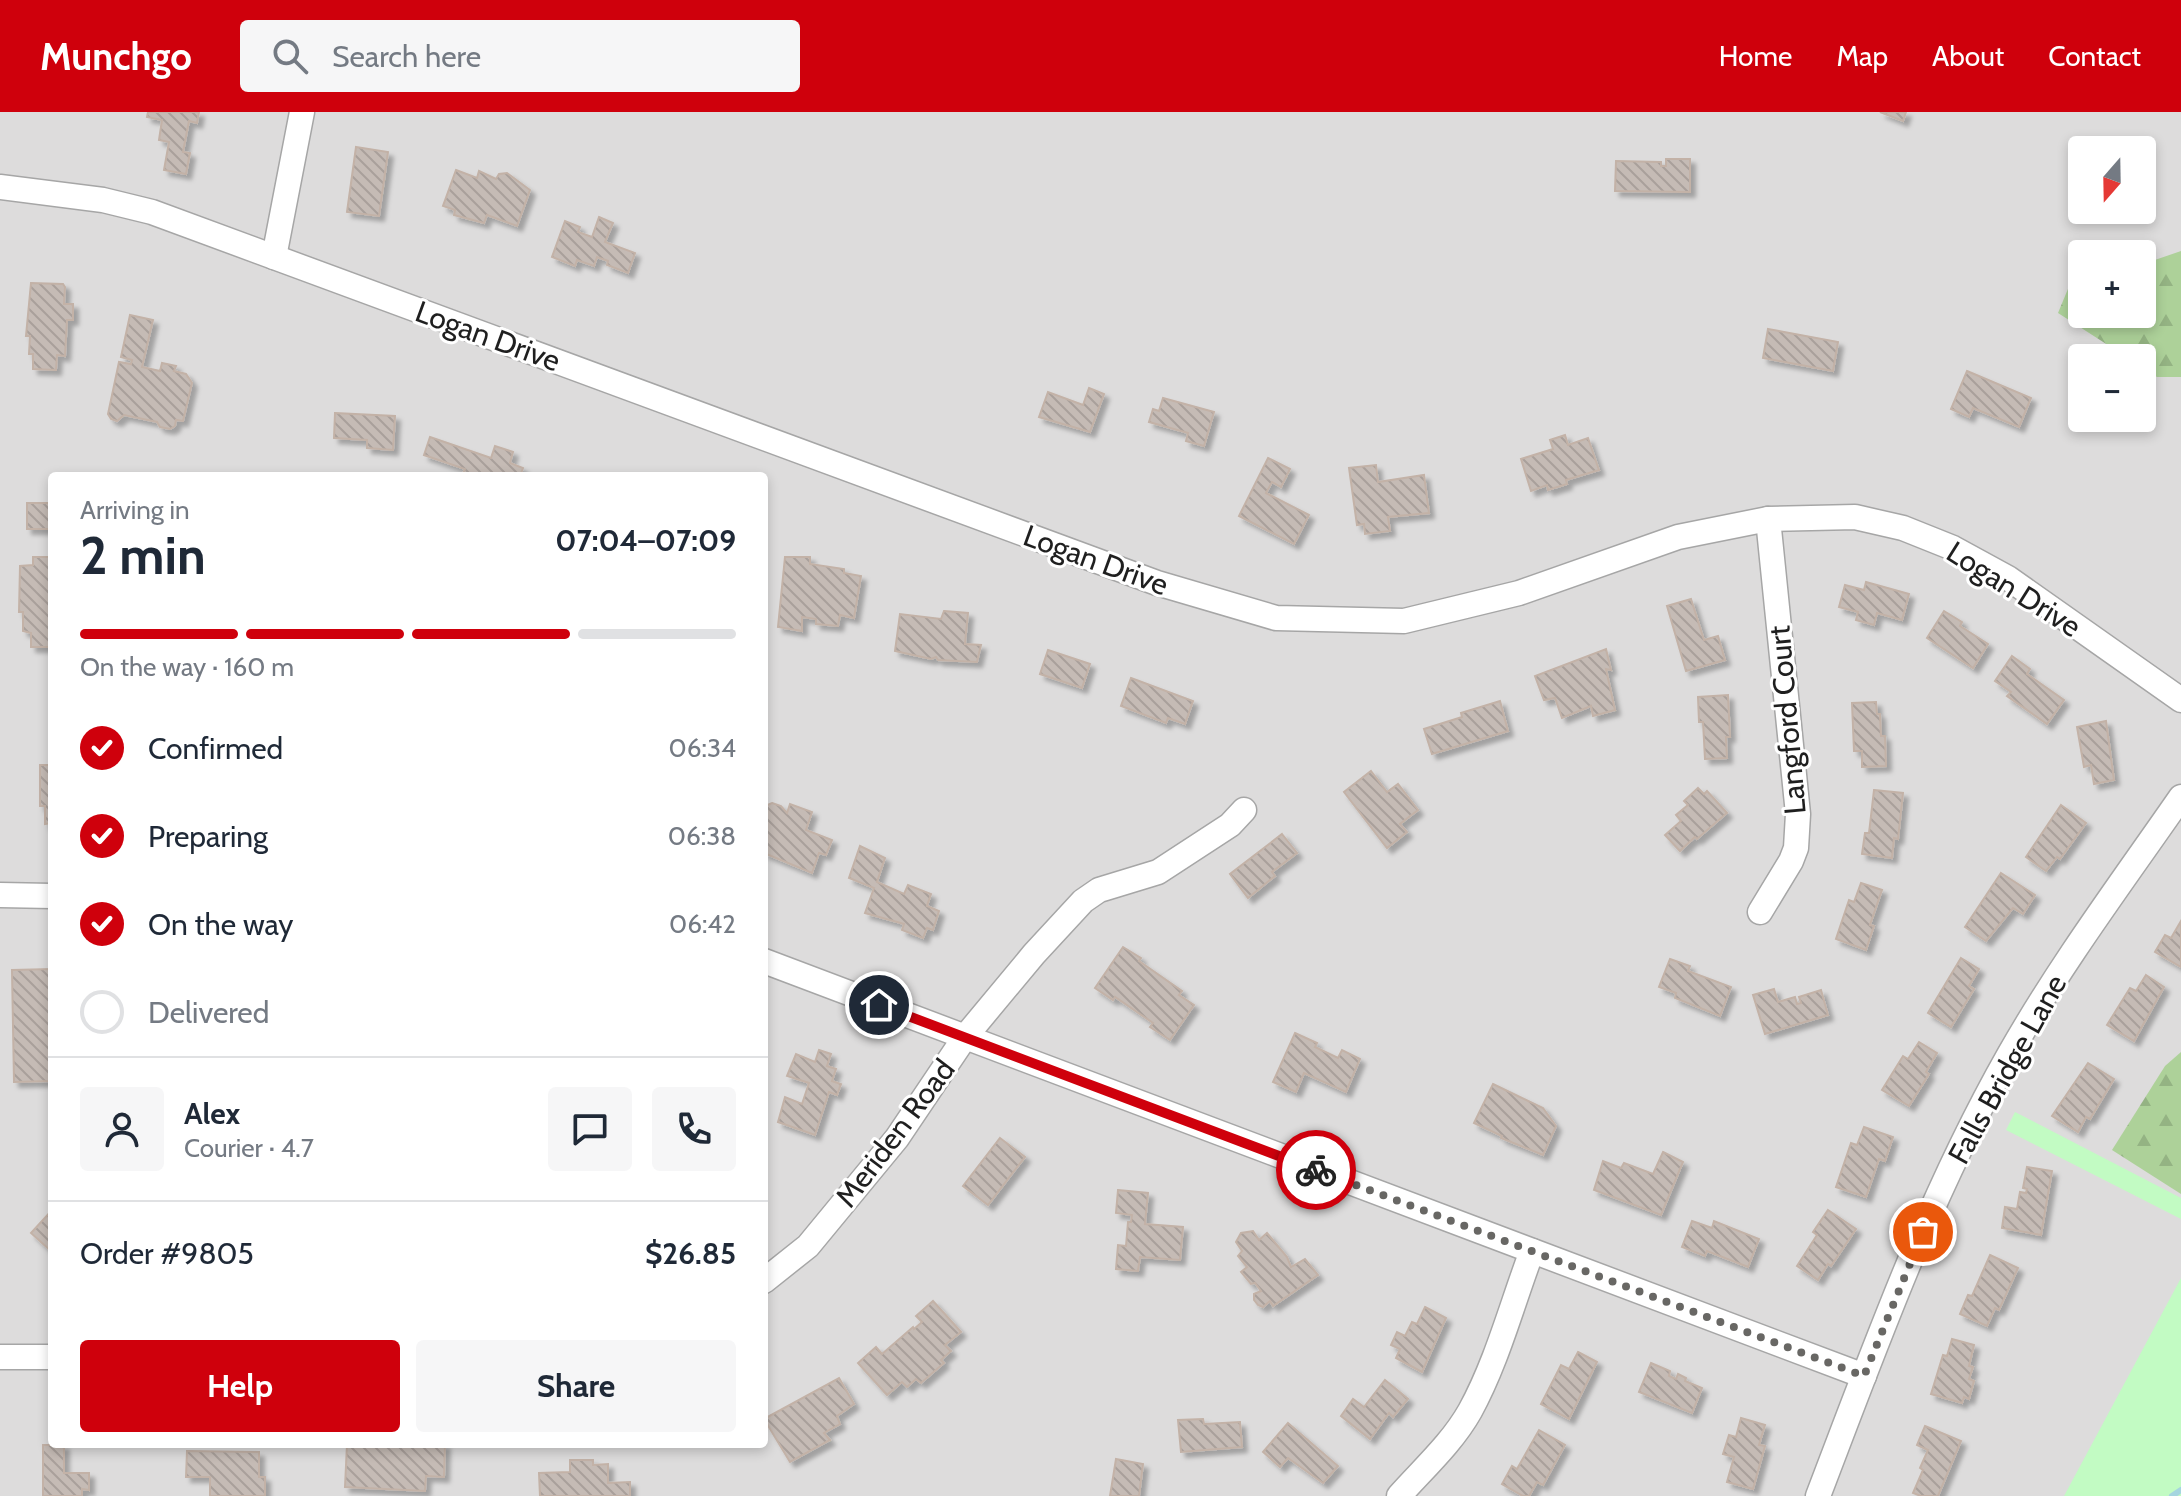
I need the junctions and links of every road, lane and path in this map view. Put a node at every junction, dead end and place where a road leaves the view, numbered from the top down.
1 (302, 112) edge
2 (0, 187) edge
3 (274, 257) junction
4 (1768, 519) junction
5 (2181, 700) edge
6 (2181, 797) edge
7 (1244, 810) dead end
8 (0, 895) edge
9 (48, 896) edge
10 (1760, 912) dead end
11 (768, 963) edge
12 (965, 1037) junction
13 (1532, 1251) junction
14 (768, 1278) edge
15 (0, 1357) edge
16 (48, 1357) edge
17 (1864, 1376) junction
18 (1399, 1496) edge
19 (1818, 1496) edge

1 - 3 street
2 - 3 street, Logan Drive
3 - 4 street, Logan Drive
4 - 5 street, Logan Drive
4 - 10 street, Langford Court
6 - 17 street, Falls Bridge Lane
7 - 12 street, Meriden Road
8 - 9 street
11 - 12 street
12 - 13 street
12 - 14 street, Meriden Road
13 - 17 street
13 - 18 street
15 - 16 street
17 - 19 street, Falls Bridge Lane

